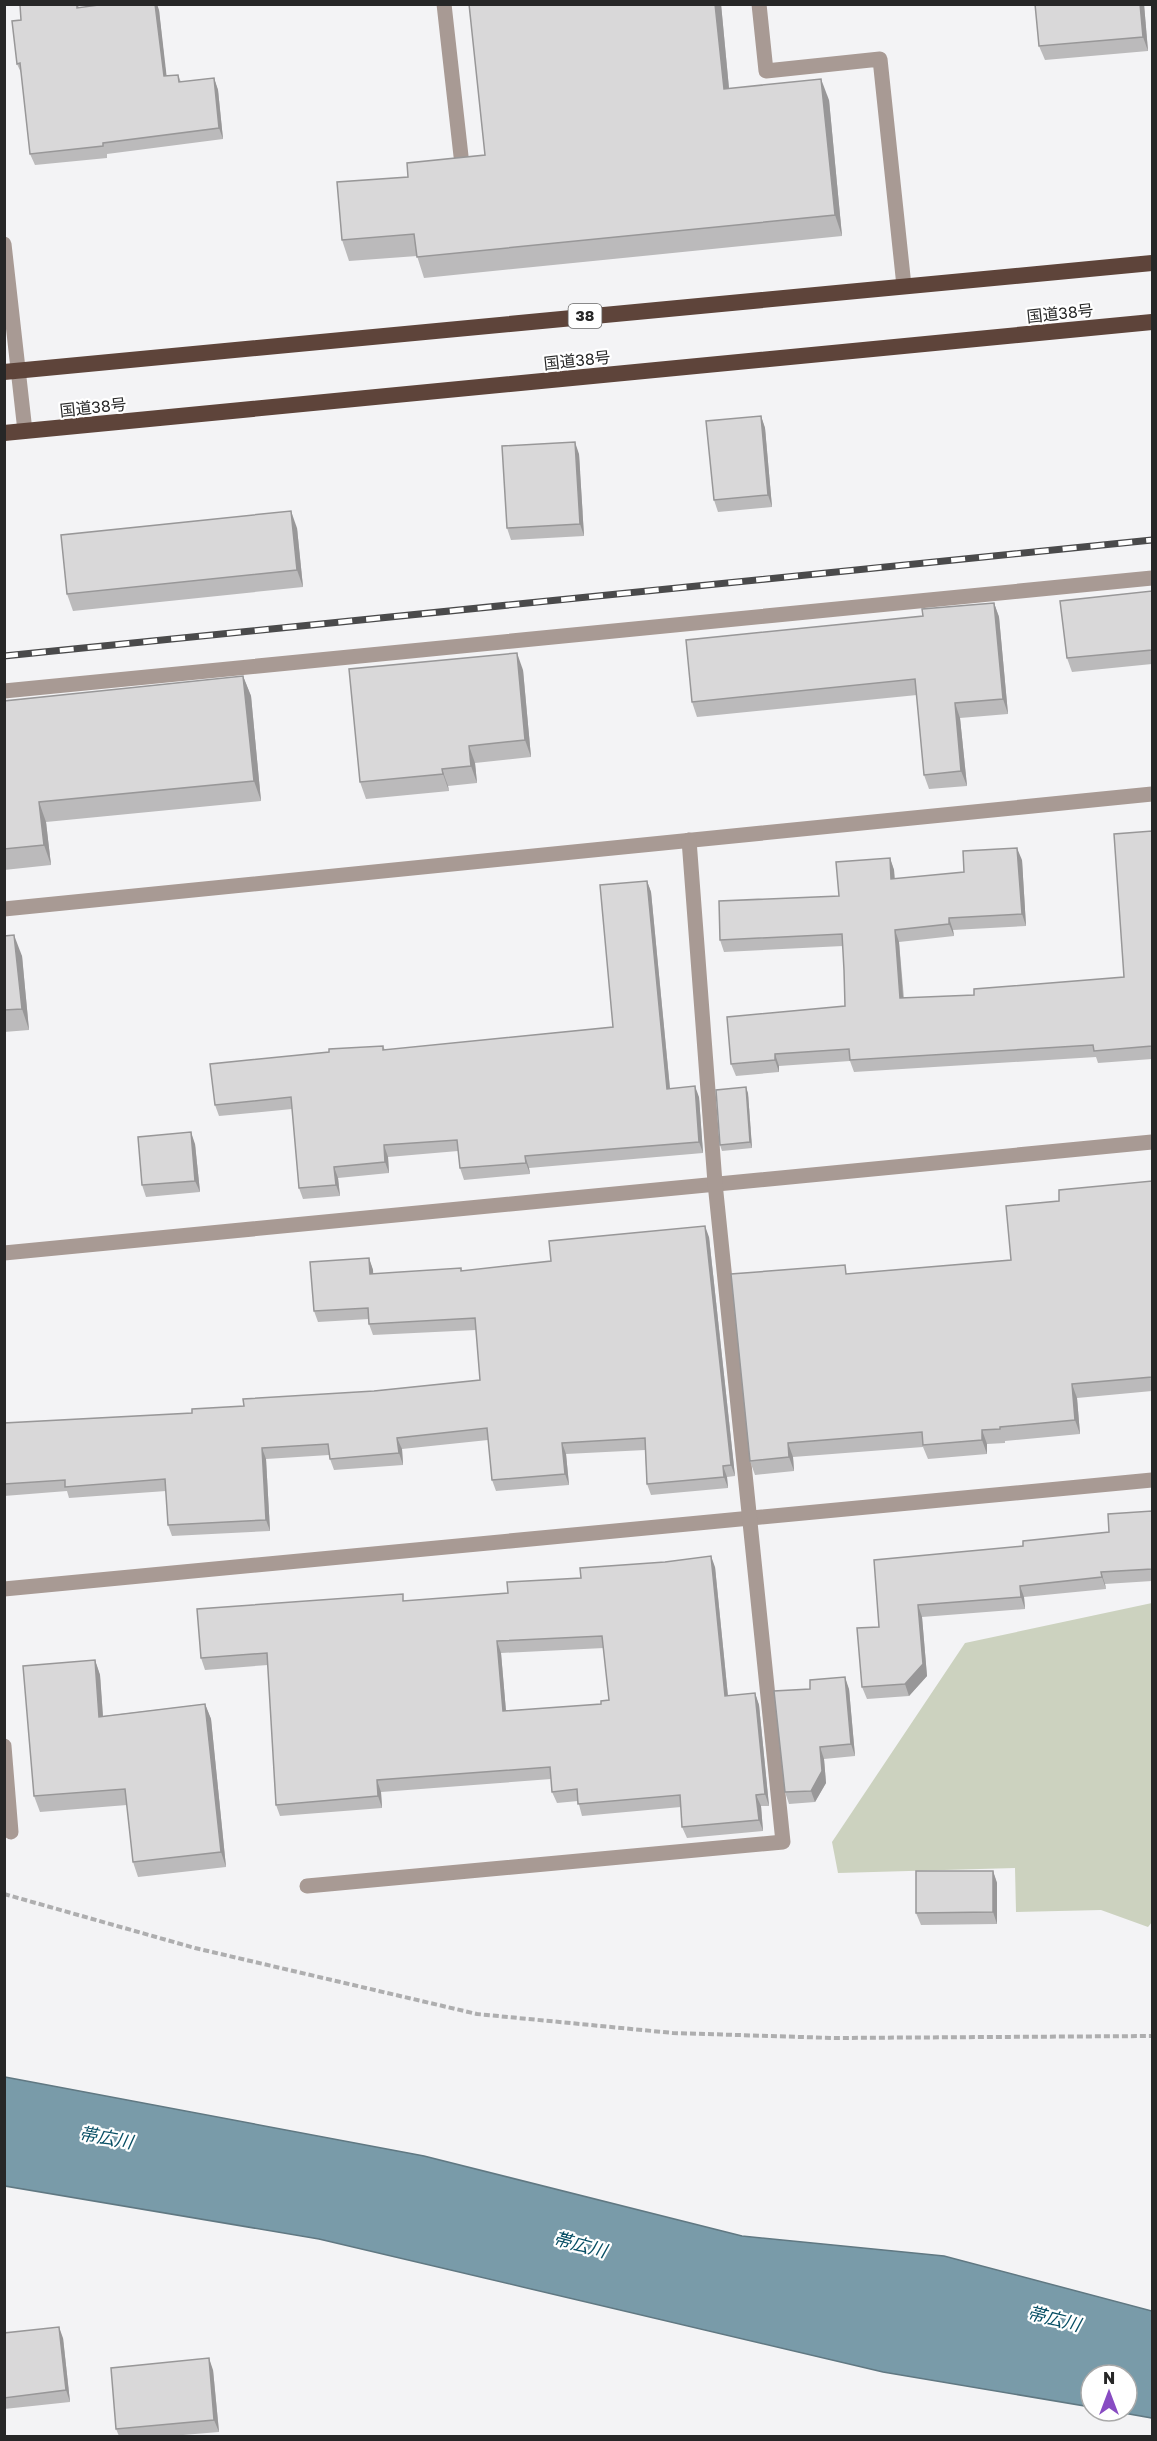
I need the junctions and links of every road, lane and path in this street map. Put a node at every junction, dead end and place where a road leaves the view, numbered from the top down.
1 (444, 4) edge
2 (759, 4) edge
3 (461, 156) edge
4 (4, 244) edge
5 (1152, 263) edge
6 (904, 286) junction
7 (1152, 322) edge
8 (11, 371) edge
9 (25, 431) junction
10 (4, 434) edge
11 (1152, 578) edge
12 (4, 691) edge
13 (1152, 794) edge
14 (689, 840) junction
15 (4, 909) edge
16 (1152, 1142) edge
17 (715, 1183) junction
18 (4, 1253) edge
19 (1152, 1480) edge
20 (749, 1520) junction
21 (4, 1589) edge
22 (4, 1746) edge
23 (11, 1832) dead end
24 (307, 1886) dead end
25 (4, 1894) edge
26 (1152, 2036) edge

1 - 3 street
2 - 6 street
4 - 8 street
5 - 6 highway, 38
6 - 8 highway, 38
7 - 9 highway, 国道38号
8 - 9 street
9 - 10 highway, 国道38号
11 - 12 street
13 - 14 street
14 - 15 street
14 - 17 street
16 - 17 street
17 - 18 street
17 - 20 street
19 - 20 street
20 - 21 street
20 - 24 street
22 - 23 street
25 - 26 path

